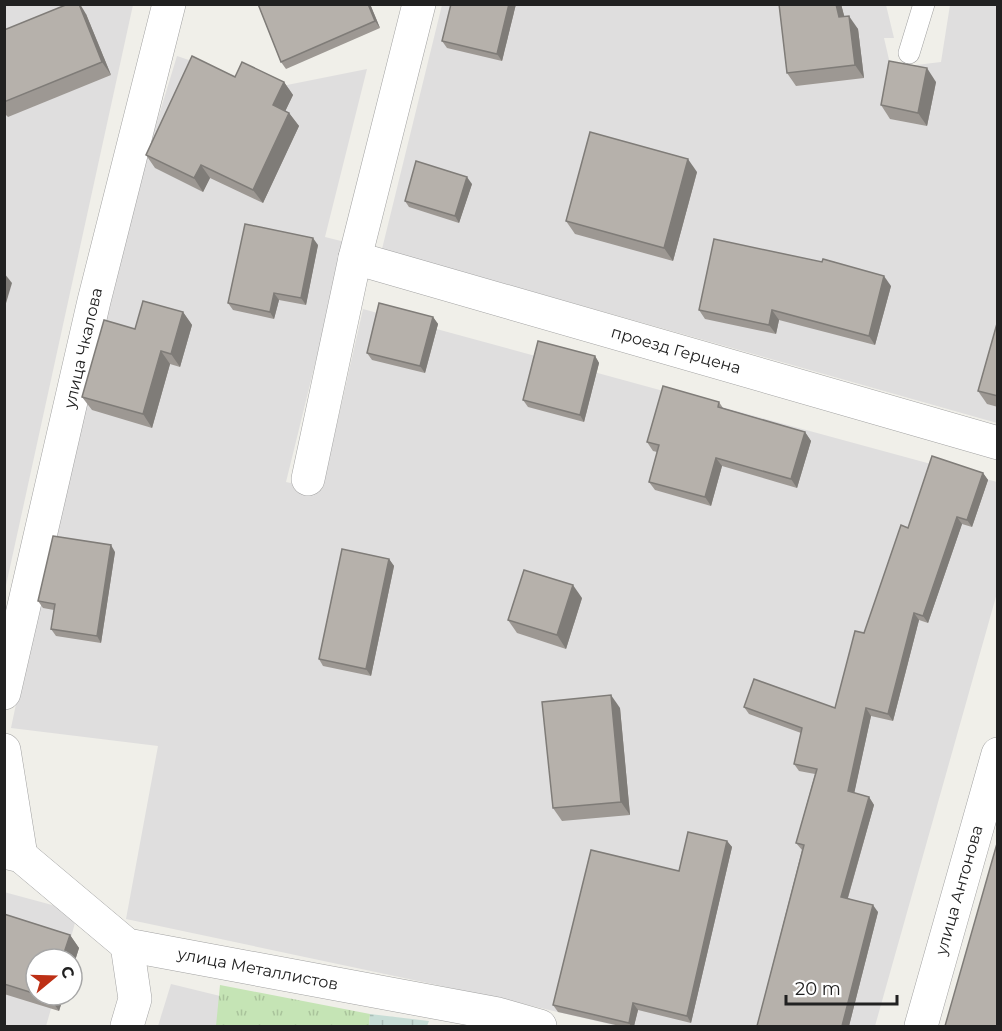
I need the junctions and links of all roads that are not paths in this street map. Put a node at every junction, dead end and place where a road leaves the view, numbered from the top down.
1 (169, 4) edge
2 (419, 4) edge
3 (924, 4) edge
4 (909, 53) dead end
5 (355, 258) junction
6 (998, 442) edge
7 (308, 479) dead end
8 (4, 693) edge
9 (4, 750) edge
10 (998, 754) edge
11 (13, 854) edge
12 (127, 945) junction
13 (127, 1026) edge
14 (540, 1026) edge
15 (921, 1026) edge

1 - 8 street, улица Чкалова
2 - 5 street
3 - 4 lane
5 - 6 street, проезд Герцена
5 - 7 street
9 - 11 street
10 - 15 street, улица Антонова
11 - 12 street, улица Металлистов
12 - 13 street
12 - 14 street, улица Металлистов

